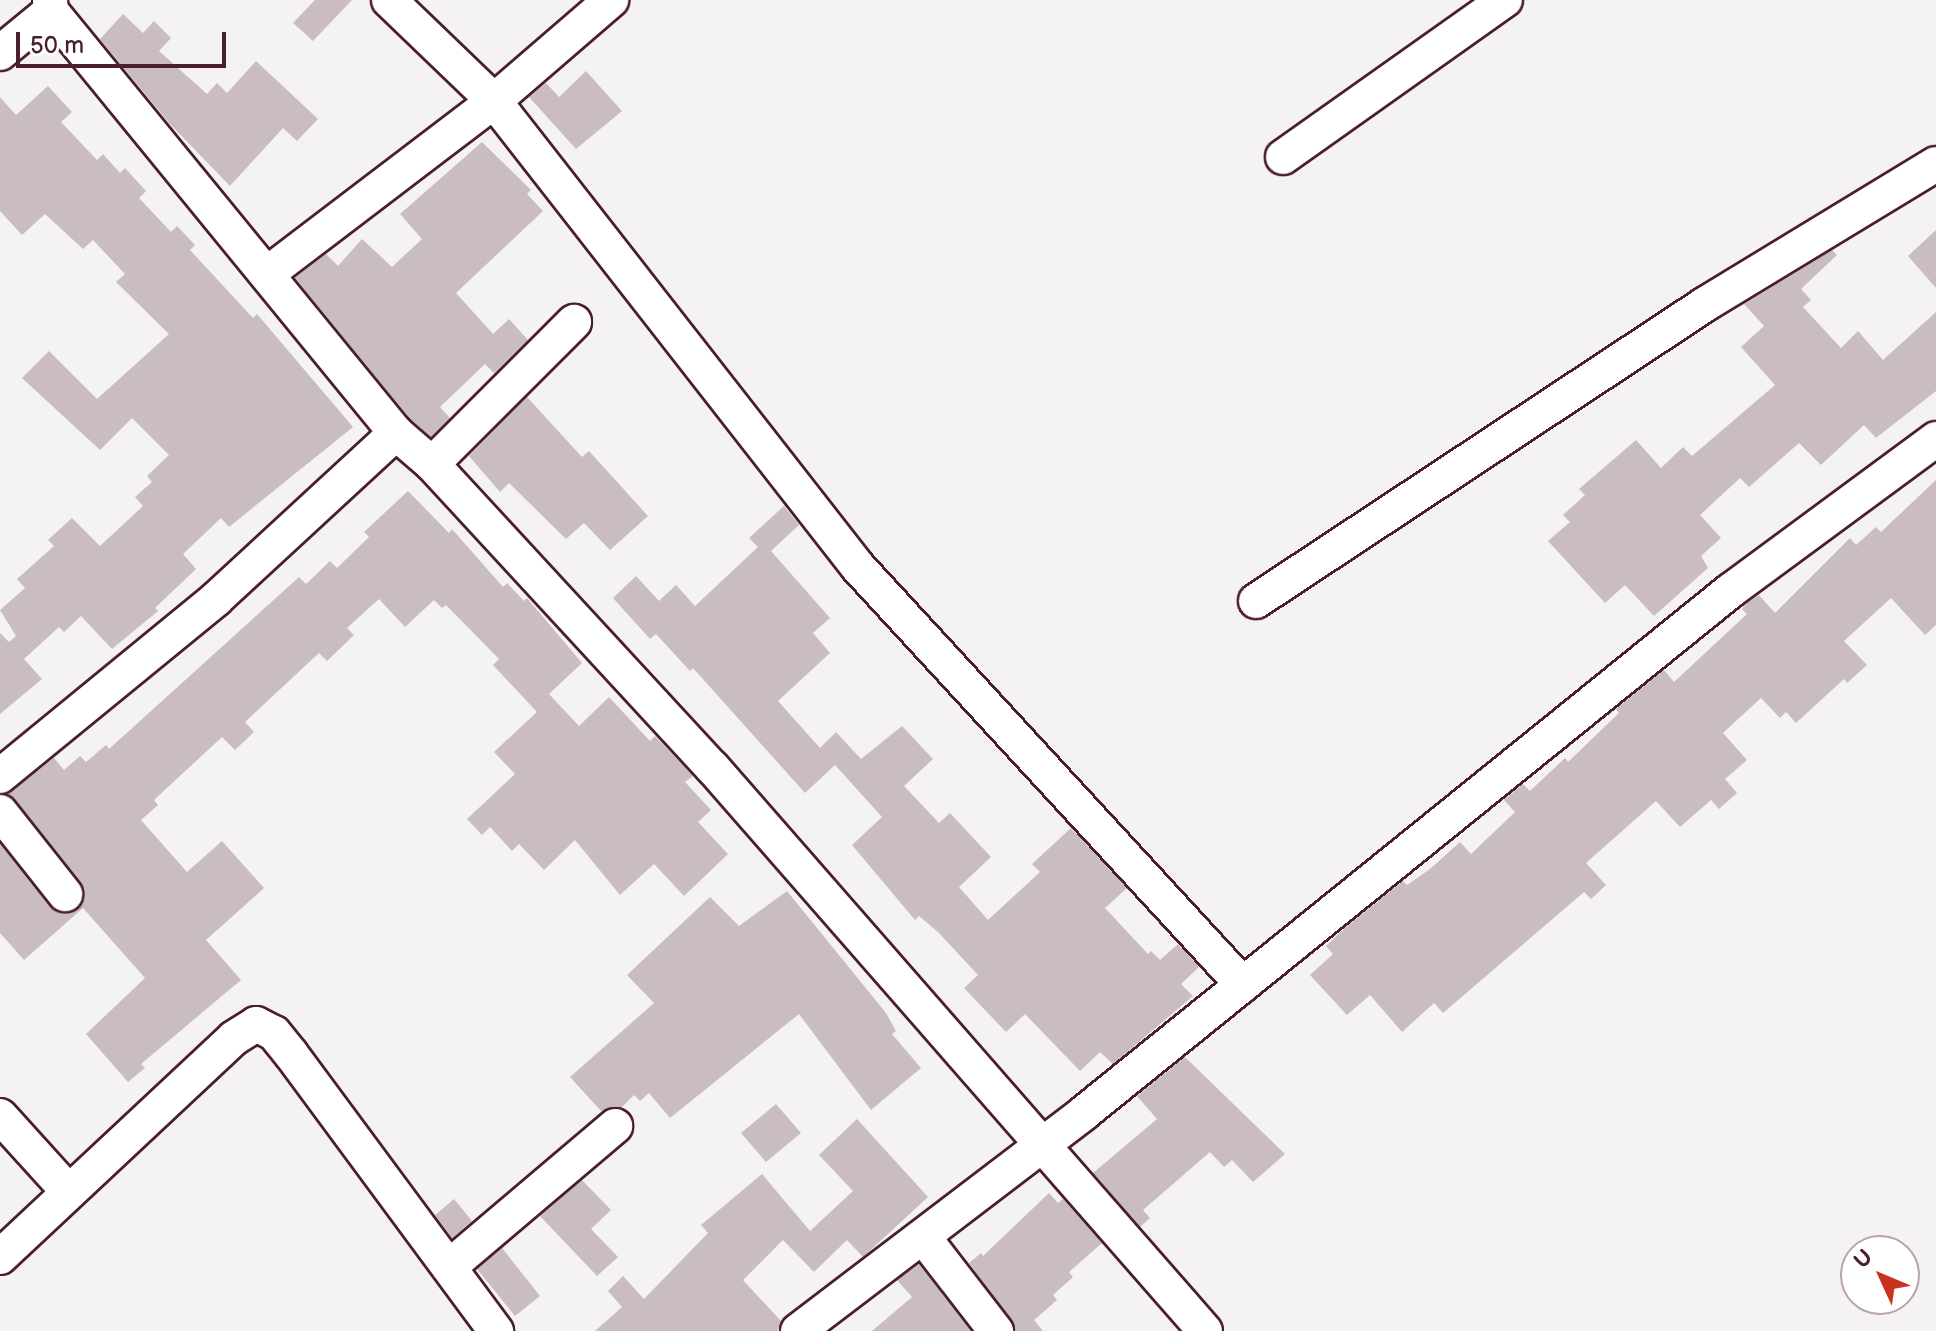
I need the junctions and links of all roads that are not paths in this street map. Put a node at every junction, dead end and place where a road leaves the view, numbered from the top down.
1 (389, 0) edge
2 (611, 0) edge
3 (1505, 0) edge
4 (50, 5) edge
5 (0, 53) edge
6 (494, 101) junction
7 (1283, 157) dead end
8 (1936, 164) edge
9 (267, 274) junction
10 (574, 322) dead end
11 (396, 433) junction
12 (1936, 439) edge
13 (432, 464) junction
14 (1256, 601) dead end
15 (0, 776) edge
16 (0, 812) edge
17 (65, 894) dead end
18 (1243, 985) junction
19 (0, 1116) edge
20 (615, 1126) dead end
21 (1040, 1144) junction
22 (68, 1191) junction
23 (924, 1238) junction
24 (0, 1257) edge
25 (449, 1267) junction
26 (496, 1331) edge
27 (798, 1331) edge
28 (996, 1331) edge
29 (1205, 1331) edge

1 - 6 street
2 - 6 street
3 - 7 street
4 - 5 street
4 - 9 street
6 - 9 street
6 - 18 street
8 - 14 street
9 - 11 street
10 - 13 street
11 - 13 street
11 - 15 street
12 - 18 street
13 - 21 street
16 - 17 street
18 - 21 street
19 - 22 street
20 - 25 street
21 - 23 street
21 - 29 street
22 - 24 street
22 - 25 street
23 - 27 street
23 - 28 street
25 - 26 street

